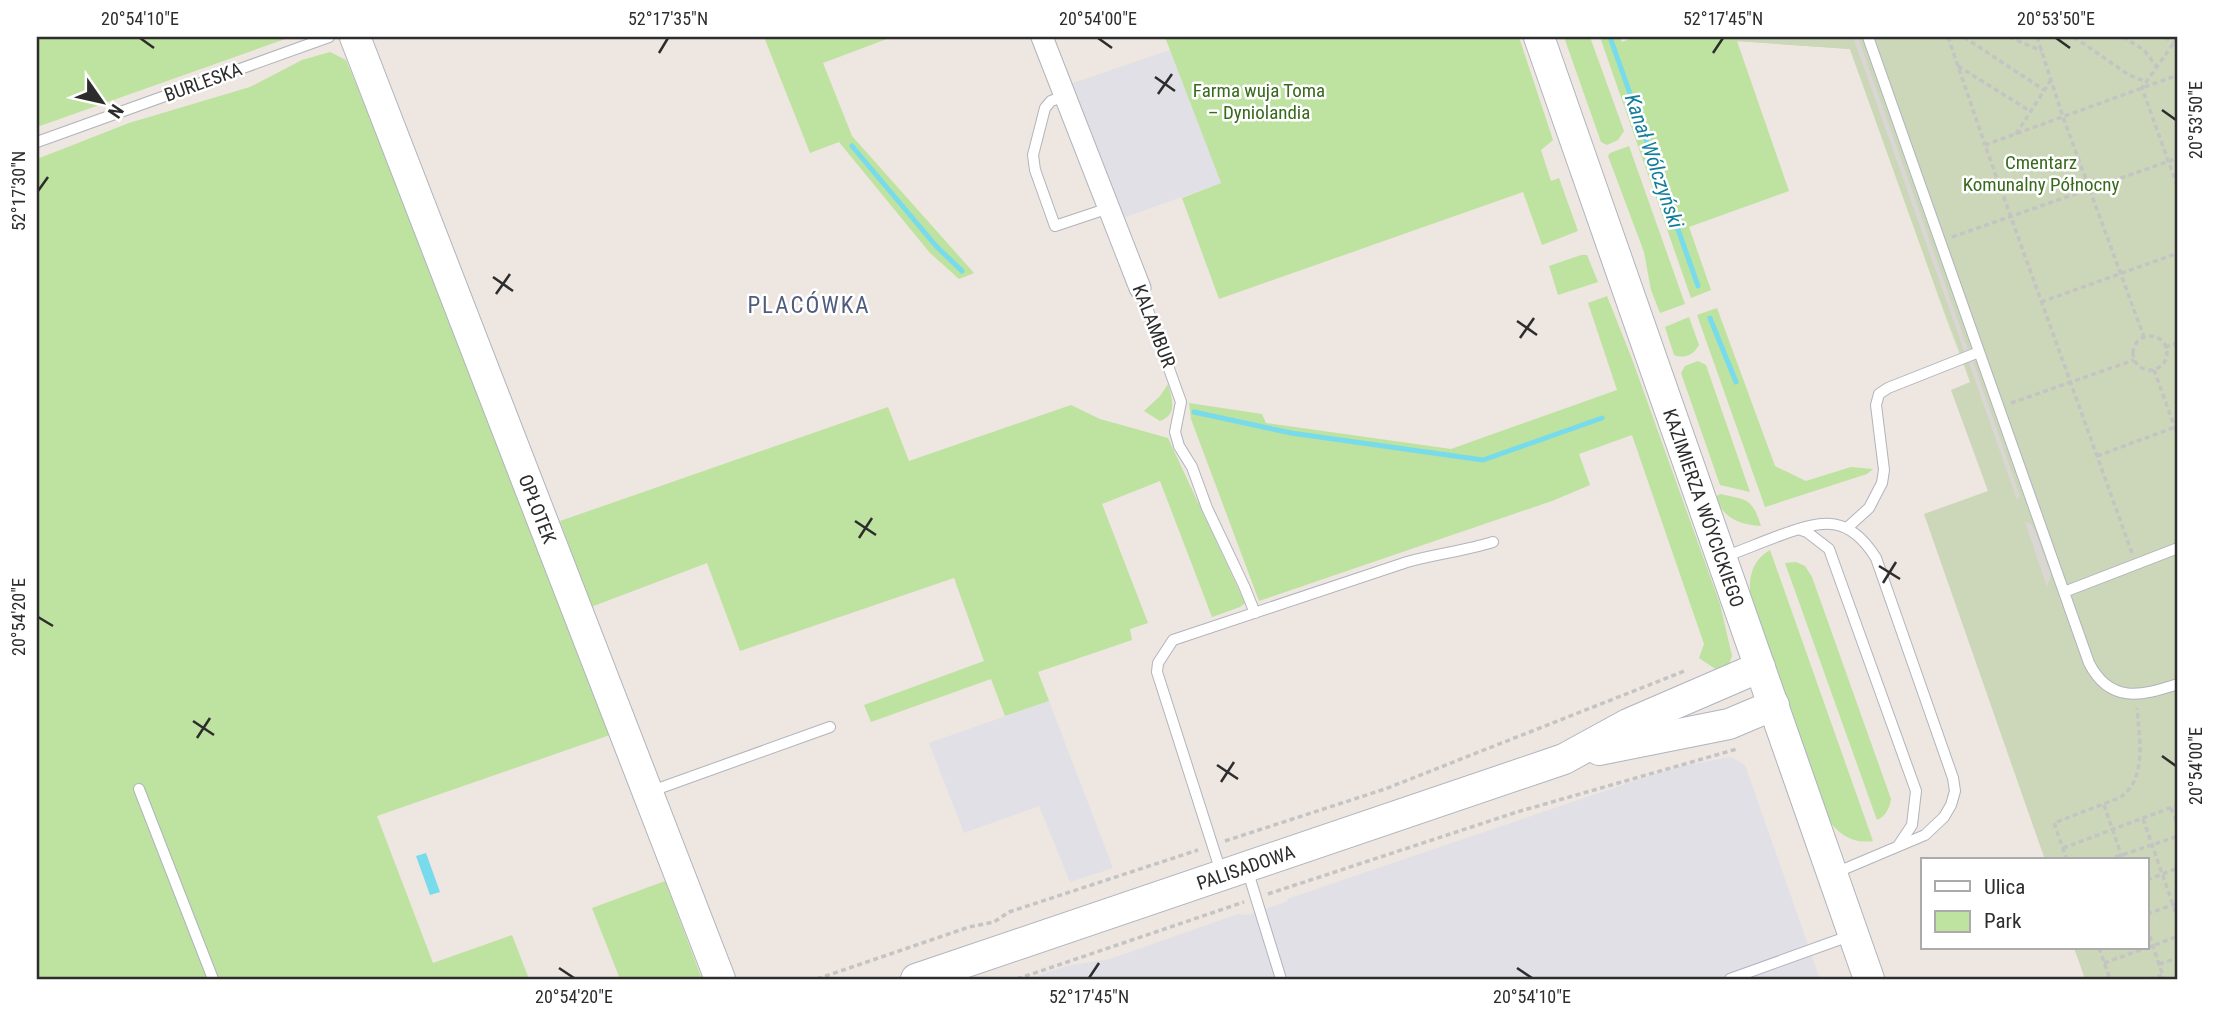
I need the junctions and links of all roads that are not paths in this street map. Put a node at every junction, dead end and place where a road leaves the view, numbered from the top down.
1 (329, 37) edge
2 (355, 37) edge
3 (1042, 37) edge
4 (1539, 37) edge
5 (1868, 37) edge
6 (1065, 96) junction
7 (37, 142) edge
8 (1109, 208) junction
9 (1140, 288) joint
10 (1979, 352) junction
11 (1848, 527) junction
12 (1798, 529) junction
13 (1493, 542) dead end
14 (2178, 548) edge
15 (1722, 558) junction
16 (2064, 592) junction
17 (1255, 614) junction
18 (1760, 667) junction
19 (2178, 684) edge
20 (1774, 705) junction
21 (830, 727) dead end
22 (1575, 755) junction
23 (139, 789) dead end
24 (648, 792) junction
25 (1898, 846) junction
26 (1234, 871) junction
27 (1832, 874) junction
28 (1854, 935) junction
29 (213, 979) edge
30 (720, 979) edge
31 (916, 979) edge
32 (1281, 979) edge
33 (1730, 979) edge
34 (1869, 979) edge

1 - 7 lane, BURLESKA
2 - 24 street, OPŁOTEK
3 - 6 street, KALAMBUR
4 - 15 street, KAZIMIERZA WÓYCICKIEGO
5 - 10 lane
6 - 8 street, KALAMBUR
6 - 8 lane
8 - 9 street, KALAMBUR
9 - 17 lane, KALAMBUR
10 - 11 lane
10 - 16 lane
11 - 12 lane
11 - 25 lane
12 - 15 lane
12 - 25 lane
13 - 17 lane
14 - 16 lane
15 - 18 street, KAZIMIERZA WÓYCICKIEGO
16 - 19 lane
17 - 26 lane
18 - 20 street, KAZIMIERZA WÓYCICKIEGO
18 - 22 street, PALISADOWA
20 - 22 street, PALISADOWA
20 - 27 street, KAZIMIERZA WÓYCICKIEGO
21 - 24 lane
22 - 26 street, PALISADOWA
23 - 29 lane
24 - 30 street, OPŁOTEK
25 - 27 lane
26 - 31 street, PALISADOWA
26 - 32 lane
27 - 28 street, KAZIMIERZA WÓYCICKIEGO
28 - 33 lane
28 - 34 street, KAZIMIERZA WÓYCICKIEGO

